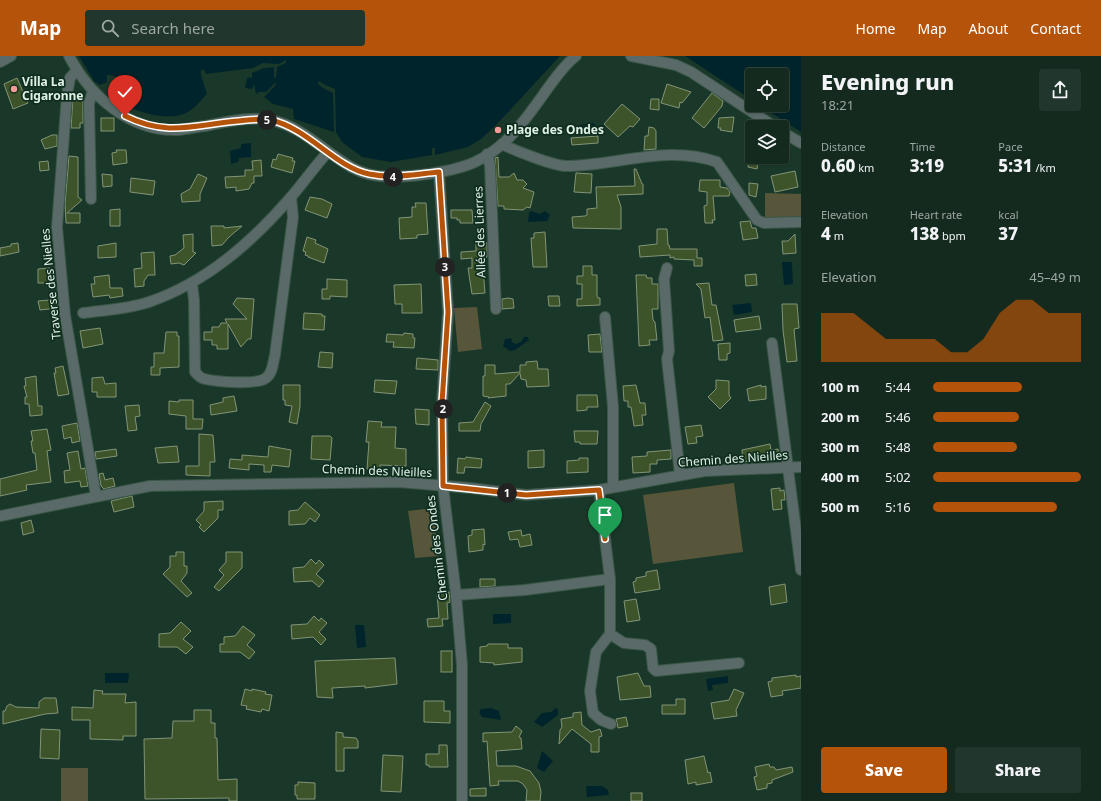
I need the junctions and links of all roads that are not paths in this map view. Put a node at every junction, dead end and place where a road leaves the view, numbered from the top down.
1 (11, 56) edge
2 (69, 56) edge
3 (576, 56) edge
4 (631, 56) edge
5 (0, 62) edge
6 (77, 70) junction
7 (93, 91) junction
8 (764, 120) edge
9 (789, 136) edge
10 (801, 143) edge
11 (502, 144) junction
12 (328, 152) junction
13 (487, 154) junction
14 (439, 172) junction
15 (291, 197) junction
16 (91, 199) dead end
17 (801, 222) edge
18 (667, 268) dead end
19 (192, 284) junction
20 (496, 309) dead end
21 (84, 313) dead end
22 (605, 317) dead end
23 (772, 343) dead end
24 (801, 467) edge
25 (787, 469) junction
26 (680, 475) junction
27 (443, 486) junction
28 (613, 488) junction
29 (599, 490) junction
30 (96, 496) junction
31 (0, 516) edge
32 (801, 570) edge
33 (610, 579) junction
34 (456, 595) junction
35 (610, 634) junction
36 (739, 663) dead end
37 (611, 724) dead end
38 (462, 801) edge

1 - 5 street
2 - 6 street
3 - 11 street
4 - 8 street
6 - 7 street
6 - 30 street, Traverse des Nielles
7 - 12 street
7 - 16 street
9 - 10 street
11 - 13 street
11 - 17 street
12 - 14 street
12 - 15 street
13 - 14 street
13 - 20 street, Allée des Lierres
14 - 27 street, Chemin des Ondes
15 - 19 street
15 - 19 street
18 - 26 street
19 - 21 street
22 - 28 street
23 - 25 street
24 - 25 street, Chemin des Nieilles
25 - 26 street, Chemin des Nieilles
25 - 32 street
26 - 28 street, Chemin des Nieilles
27 - 29 street, Chemin des Nieilles
27 - 30 street, Chemin des Nieilles
27 - 34 street, Chemin des Ondes
28 - 29 street, Chemin des Nieilles
29 - 33 street
30 - 31 street, Chemin des Nieilles
33 - 34 street
33 - 35 street
34 - 38 street, Chemin des Ondes
35 - 36 street
35 - 37 street

